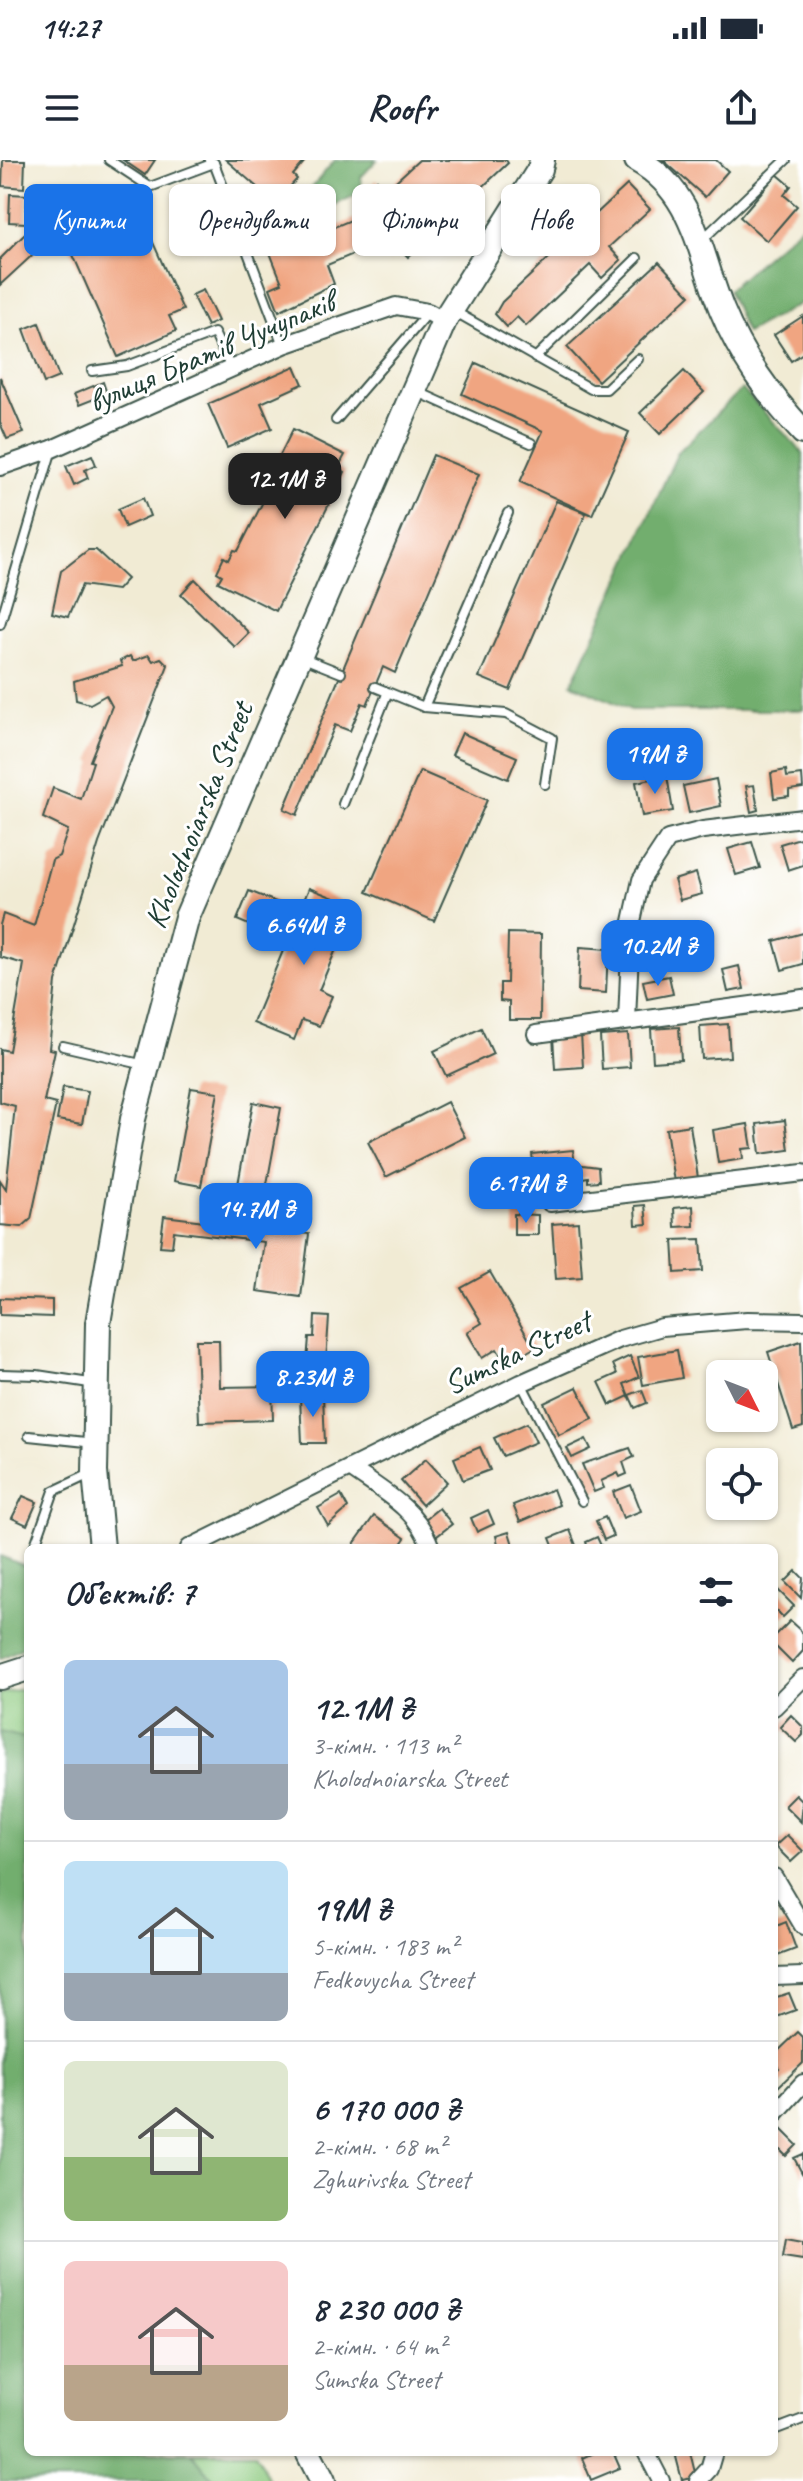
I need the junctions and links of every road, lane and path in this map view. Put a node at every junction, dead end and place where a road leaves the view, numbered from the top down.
1 (109, 160) edge
2 (542, 160) edge
3 (637, 160) edge
4 (786, 160) edge
5 (211, 162) edge
6 (699, 242) junction
7 (637, 258) dead end
8 (441, 314) junction
9 (284, 345) junction
10 (535, 358) junction
11 (638, 359) dead end
12 (232, 369) junction
13 (92, 371) dead end
14 (414, 390) junction
15 (336, 420) dead end
16 (803, 432) edge
17 (531, 443) dead end
18 (52, 449) junction
19 (0, 467) edge
20 (508, 513) dead end
21 (0, 624) edge
22 (298, 656) junction
23 (341, 673) dead end
24 (375, 687) dead end
25 (387, 694) junction
26 (424, 707) junction
27 (545, 784) dead end
28 (343, 804) dead end
29 (803, 818) edge
30 (803, 998) edge
31 (627, 1021) junction
32 (536, 1034) dead end
33 (63, 1046) dead end
34 (146, 1065) junction
35 (803, 1173) edge
36 (550, 1203) dead end
37 (803, 1321) edge
38 (0, 1374) edge
39 (521, 1383) junction
40 (97, 1384) junction
41 (29, 1436) dead end
42 (95, 1443) junction
43 (350, 1468) junction
44 (95, 1472) junction
45 (582, 1501) dead end
46 (35, 1544) edge
47 (102, 1544) edge
48 (197, 1544) edge
49 (429, 1544) edge
50 (24, 1669) edge
51 (0, 1677) edge
52 (803, 1678) edge
53 (778, 1703) edge
54 (778, 1884) edge
55 (803, 1926) edge
56 (803, 1976) edge
57 (778, 1977) edge
58 (803, 2083) edge
59 (778, 2111) edge
60 (803, 2419) edge
61 (778, 2428) edge
62 (310, 2456) edge
63 (648, 2456) edge
64 (714, 2456) edge
65 (323, 2481) edge
66 (661, 2481) edge
67 (698, 2481) edge

1 - 5 lane
2 - 8 main road, Kholodnoiarska Street
3 - 6 main road
4 - 6 lane
5 - 9 lane
6 - 16 main road
7 - 10 lane
8 - 9 street, вулиця Братів Чучупаків
8 - 10 lane
8 - 14 main road, Kholodnoiarska Street
8 - 15 lane
9 - 12 street, вулиця Братів Чучупаків
10 - 11 lane
12 - 13 lane
12 - 18 street, вулиця Братів Чучупаків
14 - 17 lane
14 - 22 main road, Kholodnoiarska Street
18 - 19 street, вулиця Братів Чучупаків
18 - 21 lane
20 - 26 lane
22 - 23 lane
22 - 34 main road, Kholodnoiarska Street
24 - 25 lane
25 - 26 lane
25 - 28 lane
26 - 27 lane
29 - 31 street
30 - 31 street
31 - 32 street
33 - 34 lane
34 - 40 main road, Kholodnoiarska Street
35 - 36 street
37 - 39 street, Sumska Street
38 - 40 lane
39 - 43 street, Sumska Street
39 - 45 lane
40 - 42 main road, Kholodnoiarska Street
41 - 42 lane
42 - 44 main road, Kholodnoiarska Street
43 - 48 street, Sumska Street
43 - 49 street
44 - 46 lane
44 - 47 main road, Kholodnoiarska Street
50 - 51 main road
52 - 53 street
54 - 55 street
56 - 57 street
58 - 59 street
60 - 61 lane
62 - 65 main road
63 - 66 street
64 - 67 street

